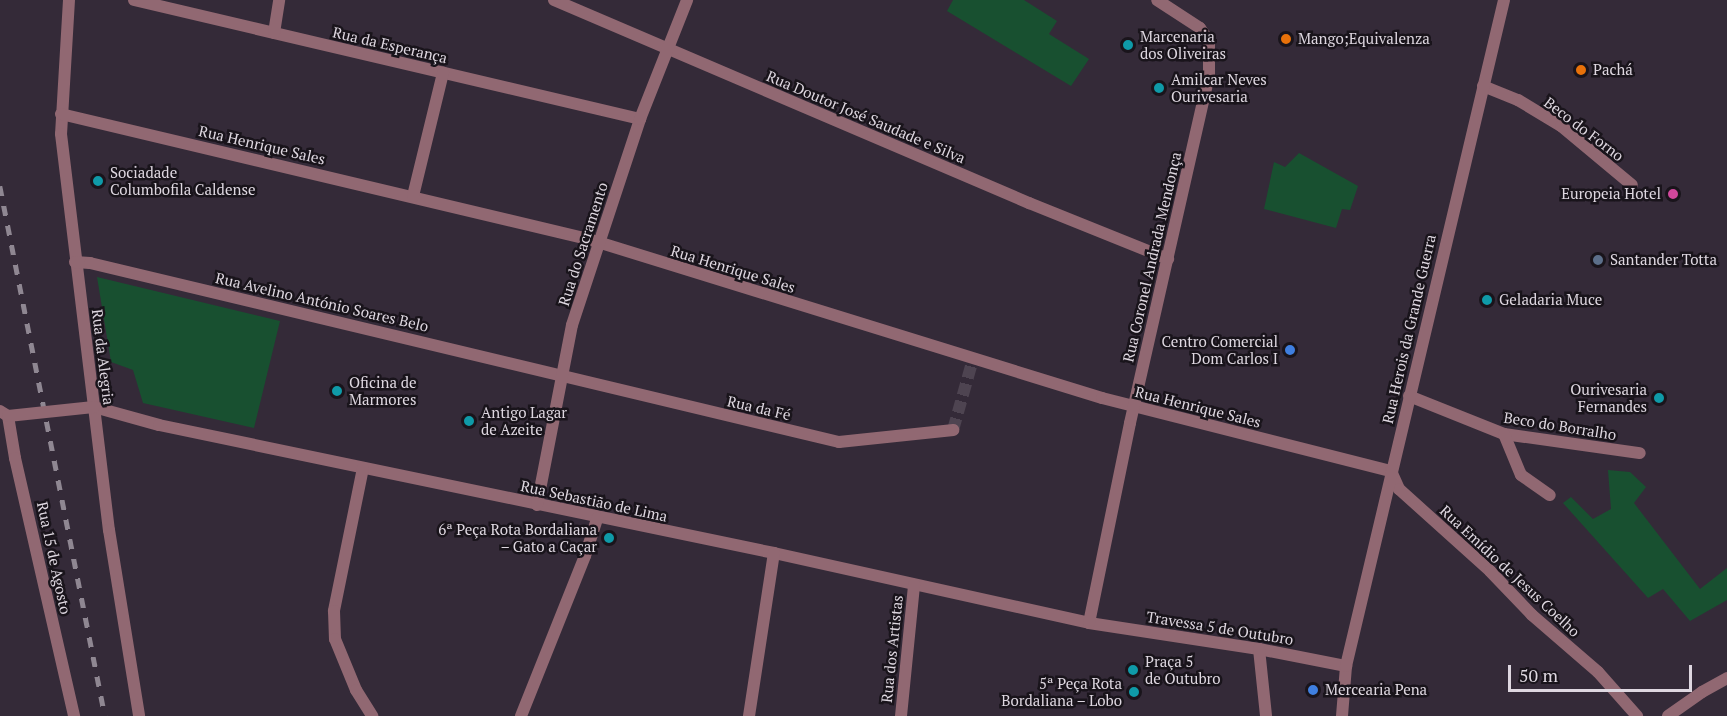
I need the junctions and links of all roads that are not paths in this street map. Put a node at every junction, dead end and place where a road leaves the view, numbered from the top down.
1 (69, 0) edge
2 (134, 0) edge
3 (279, 0) edge
4 (554, 0) edge
5 (687, 0) edge
6 (1157, 0) edge
7 (1504, 0) edge
8 (274, 33) junction
9 (668, 48) junction
10 (443, 73) junction
11 (1483, 86) junction
12 (62, 114) junction
13 (640, 118) junction
14 (1632, 185) dead end
15 (413, 196) junction
16 (598, 242) junction
17 (1168, 259) junction
18 (75, 262) junction
19 (561, 375) junction
20 (1409, 396) junction
21 (94, 407) junction
22 (1134, 407) junction
23 (4, 414) edge
24 (953, 430) dead end
25 (1504, 434) junction
26 (1640, 453) dead end
27 (363, 468) junction
28 (1391, 471) junction
29 (1550, 495) dead end
30 (537, 505) junction
31 (597, 518) junction
32 (774, 553) junction
33 (914, 585) junction
34 (1089, 622) junction
35 (1259, 649) junction
36 (1346, 666) junction
37 (1727, 678) edge
38 (74, 716) edge
39 (139, 716) edge
40 (372, 716) edge
41 (521, 716) edge
42 (749, 716) edge
43 (901, 716) edge
44 (1266, 716) edge
45 (1342, 716) edge
46 (1637, 716) edge
47 (1668, 716) edge

1 - 12 street, Rua da Alegria
2 - 8 street, Rua da Esperança
3 - 8 street
4 - 9 street, Rua Doutor José Saudade e Silva
5 - 9 street, Rua do Sacramento
6 - 17 street, Rua Coronel Andrada Mendonça
7 - 11 street, Rua Herois da Grande Guerra
8 - 10 street, Rua da Esperança
9 - 13 street, Rua do Sacramento
9 - 17 street, Rua Doutor José Saudade e Silva
10 - 13 street, Rua da Esperança
10 - 15 street
11 - 14 street, Beco do Forno
11 - 20 street, Rua Herois da Grande Guerra
12 - 15 street, Rua Henrique Sales
12 - 18 street, Rua da Alegria
13 - 16 street, Rua do Sacramento
15 - 16 street, Rua Henrique Sales
16 - 19 street, Rua do Sacramento
16 - 22 street, Rua Henrique Sales
17 - 22 street, Rua Coronel Andrada Mendonça
18 - 19 street, Rua Avelino António Soares Belo
18 - 21 street, Rua da Alegria
19 - 24 street, Rua da Fé
19 - 30 street, Rua do Sacramento
20 - 25 street, Beco do Borralho
20 - 28 street, Rua Herois da Grande Guerra
21 - 23 street, bridge
21 - 27 street, Rua Sebastião de Lima
21 - 39 street, Rua da Alegria
22 - 28 street, Rua Henrique Sales
22 - 34 street, Rua Coronel Andrada Mendonça
23 - 38 street, Rua 15 de Agosto
25 - 26 street, Beco do Borralho
25 - 29 street
27 - 30 street, Rua Sebastião de Lima
27 - 40 street
28 - 36 street, Rua Herois da Grande Guerra
28 - 46 street, Rua Emídio de Jesus Coelho
30 - 31 street, Rua Sebastião de Lima
31 - 32 street, Rua Sebastião de Lima
31 - 41 street
32 - 33 street, Rua Sebastião de Lima
32 - 42 street
33 - 34 street, Rua Sebastião de Lima
33 - 43 street, Rua dos Artistas
34 - 35 street, Travessa 5 de Outubro
35 - 36 street, Travessa 5 de Outubro
35 - 44 street
36 - 45 street, Rua Herois da Grande Guerra
37 - 47 street

